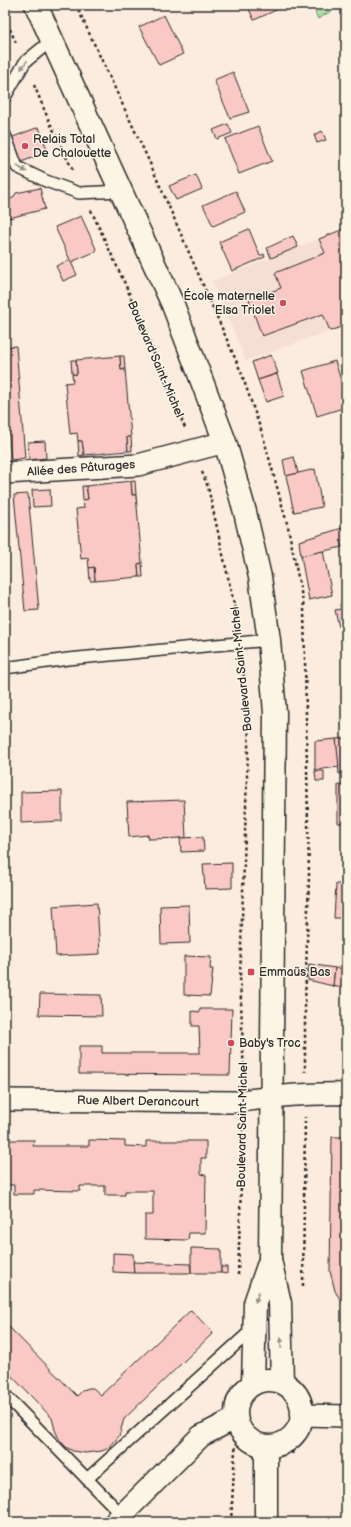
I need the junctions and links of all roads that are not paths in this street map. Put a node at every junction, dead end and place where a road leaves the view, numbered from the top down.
1 (36, 5) edge
2 (52, 40) junction
3 (5, 97) edge
4 (5, 135) edge
5 (122, 191) junction
6 (226, 442) junction
7 (5, 473) edge
8 (269, 640) junction
9 (5, 668) edge
10 (346, 1094) edge
11 (271, 1096) junction
12 (5, 1100) edge
13 (270, 1260) junction
14 (255, 1326) junction
15 (282, 1382) junction
16 (254, 1384) junction
17 (5, 1395) edge
18 (302, 1415) junction
19 (346, 1416) edge
20 (239, 1425) junction
21 (266, 1446) junction
22 (87, 1479) junction
23 (118, 1519) edge
24 (266, 1522) edge

1 - 2 main road
2 -> 3 lane
2 - 5 main road
4 -> 5 lane
5 - 6 main road
6 - 7 street, Allée des Pâturages
6 - 8 main road
8 - 9 lane
8 - 11 main road
10 - 11 street, Rue Albert Derancourt
11 - 12 street, Rue Albert Derancourt
11 - 13 main road
13 -> 14 main road
15 -> 13 main road
14 - 16 main road
14 - 22 lane
15 - 16 main road
15 - 18 main road
16 - 20 main road
17 - 22 lane
18 - 19 street
18 - 21 main road
20 - 21 main road
20 - 23 street
21 - 24 main road
22 - 23 lane

